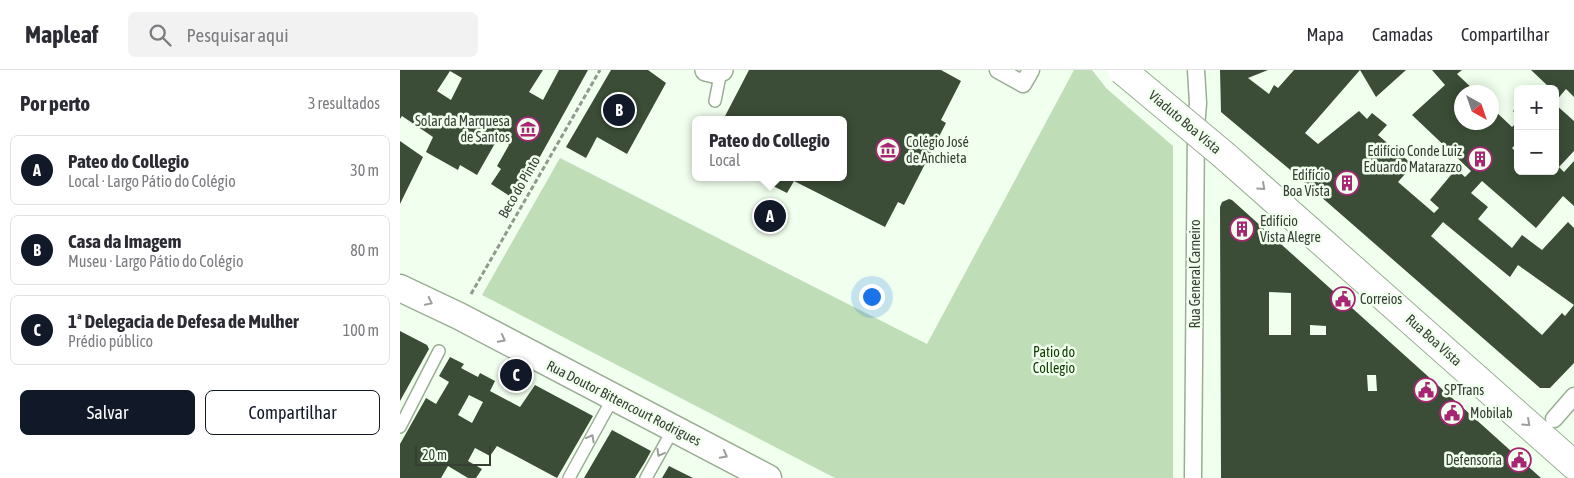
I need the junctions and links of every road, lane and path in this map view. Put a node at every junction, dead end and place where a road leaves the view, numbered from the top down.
1 (600, 70) edge
2 (716, 70) edge
3 (998, 70) edge
4 (1031, 70) edge
5 (1122, 70) edge
6 (1196, 70) edge
7 (715, 101) dead end
8 (1225, 156) joint
9 (400, 288) edge
10 (459, 316) junction
11 (439, 351) dead end
12 (1574, 396) edge
13 (613, 398) junction
14 (1554, 418) dead end
15 (400, 427) edge
16 (674, 428) junction
17 (1574, 465) edge
18 (569, 478) edge
19 (646, 478) edge
20 (768, 478) edge
21 (1193, 478) edge

1 - 10 path, Beco do Pinto
2 - 7 lane
3 - 4 street
5 - 8 main road, Viaduto Boa Vista, bridge
6 - 21 street, Rua General Carneiro
8 -> 17 main road, Rua Boa Vista
9 -> 10 street, Rua Doutor Bittencourt Rodrigues
10 -> 13 street, Rua Doutor Bittencourt Rodrigues
11 - 15 lane
12 - 14 street
13 - 16 street, Rua Doutor Bittencourt Rodrigues
18 -> 13 lane
16 -> 19 lane
16 -> 20 street, Rua Doutor Bittencourt Rodrigues

